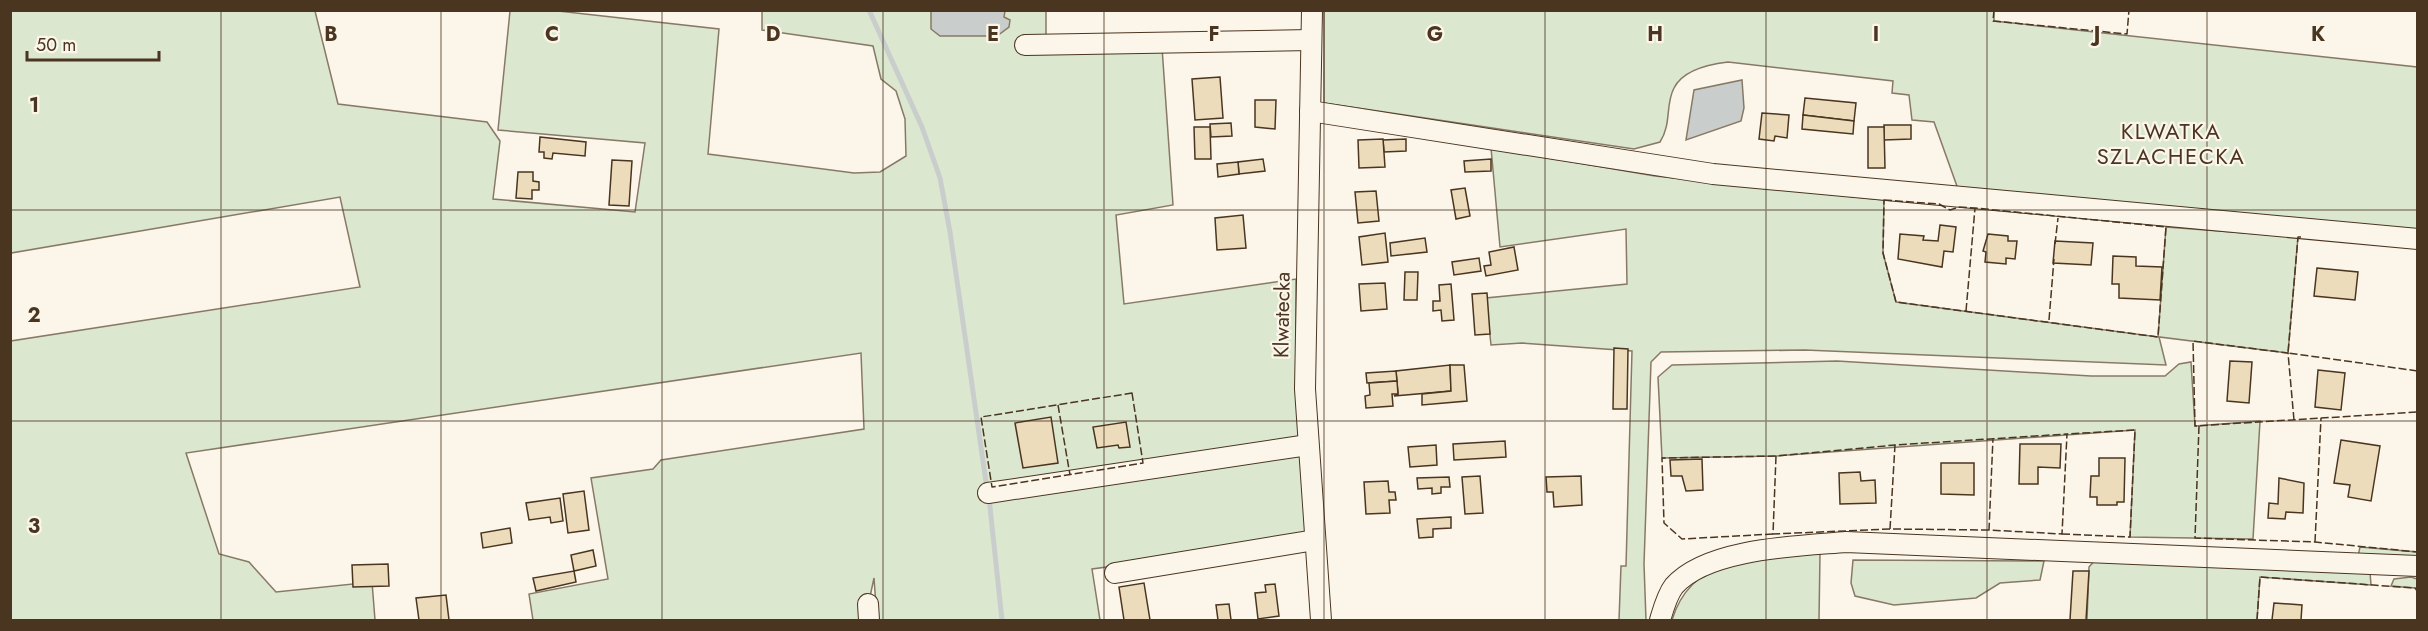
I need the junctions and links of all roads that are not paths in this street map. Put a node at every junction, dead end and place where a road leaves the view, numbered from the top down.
1 (1311, 10) edge
2 (1311, 40) junction
3 (1025, 45) dead end
4 (1310, 111) junction
5 (2418, 239) edge
6 (1308, 445) junction
7 (988, 493) dead end
8 (1315, 540) junction
9 (2418, 566) edge
10 (1115, 573) dead end
11 (1321, 621) edge
12 (1660, 621) edge

1 - 2 street, Klwatecka
2 - 3 street
2 - 4 street, Klwatecka
4 - 5 street
4 - 6 street, Klwatecka
6 - 7 street
6 - 8 street, Klwatecka
8 - 10 street
8 - 11 street, Klwatecka
9 - 12 street

